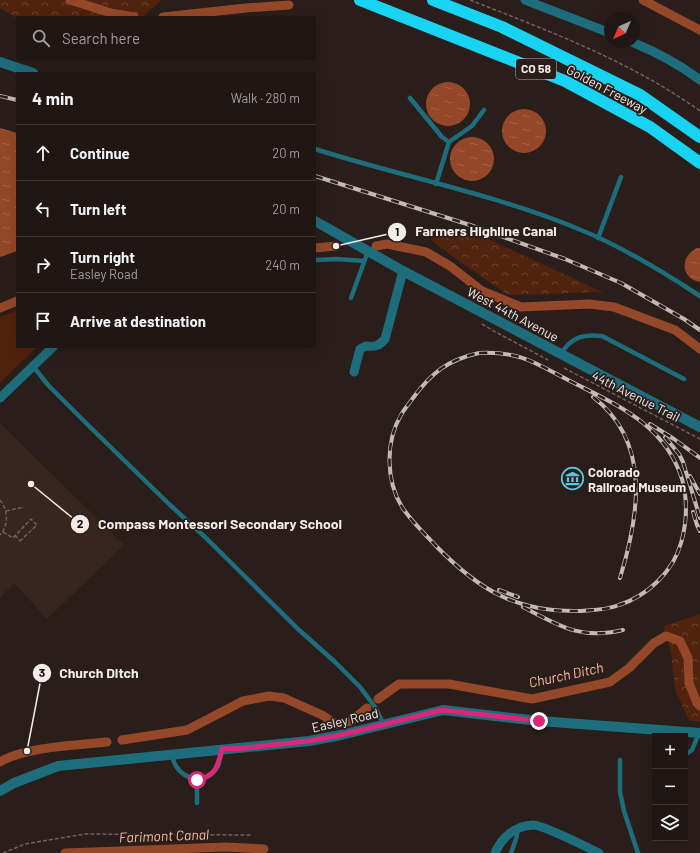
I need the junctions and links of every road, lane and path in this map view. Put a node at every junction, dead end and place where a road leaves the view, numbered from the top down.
1 (360, 0) edge
2 (433, 0) edge
3 (470, 0) edge
4 (525, 0) edge
5 (604, 31) edge
6 (640, 46) edge
7 (0, 62) edge
8 (30, 72) edge
9 (700, 80) edge
10 (410, 98) dead end
11 (484, 110) dead end
12 (700, 111) edge
13 (700, 137) edge
14 (449, 142) junction
15 (316, 149) edge
16 (700, 163) edge
17 (621, 177) dead end
18 (436, 184) junction
19 (316, 222) edge
20 (598, 238) junction
21 (367, 250) junction
22 (316, 260) edge
23 (364, 261) junction
24 (403, 271) junction
25 (700, 296) edge
26 (350, 298) dead end
27 (51, 348) edge
28 (561, 354) junction
29 (33, 366) junction
30 (564, 368) dead end
31 (354, 372) dead end
32 (684, 379) dead end
33 (0, 398) edge
34 (700, 428) edge
35 (700, 439) edge
36 (0, 500) edge
37 (24, 507) dead end
38 (6, 512) junction
39 (3, 532) junction
40 (0, 535) edge
41 (15, 535) junction
42 (384, 724) junction
43 (668, 733) edge
44 (688, 733) edge
45 (699, 733) edge
46 (222, 749) junction
47 (688, 752) edge
48 (172, 754) junction
49 (620, 760) dead end
50 (197, 780) junction
51 (0, 791) edge
52 (197, 803) dead end
53 (518, 828) junction
54 (252, 835) dead end
55 (594, 852) edge
56 (3, 853) edge
57 (495, 853) edge
58 (511, 853) edge
59 (638, 853) edge

1 - 16 highway, Golden Freeway / CO 58
2 - 13 highway, Golden Freeway / CO 58
3 - 12 path
4 - 5 street
6 - 9 street
7 - 8 street
10 - 14 lane
11 - 14 lane
14 - 18 lane
15 - 18 lane
17 - 20 lane
18 - 20 lane
19 - 21 street, West 44th Avenue
20 - 25 lane
21 - 23 lane
21 - 24 street, West 44th Avenue
22 - 23 lane
23 - 26 lane
24 - 28 street, West 44th Avenue
24 - 31 street
27 - 29 street
28 - 32 lane
28 - 34 street, West 44th Avenue
29 - 33 street
29 - 42 lane
30 - 35 path, 44th Avenue Trail
36 - 38 path
37 - 38 path
38 - 39 path
39 - 40 path
39 - 41 path
41 - 41 path
42 - 43 street, Easley Road
42 - 46 street, Easley Road
44 - 45 street, Easley Road
45 - 47 lane
46 - 48 street, Easley Road
46 - 50 lane
48 - 50 lane
48 - 51 street, Easley Road
49 - 59 lane
50 - 52 lane
53 - 55 street
53 - 57 street
53 - 58 lane
54 - 56 path

